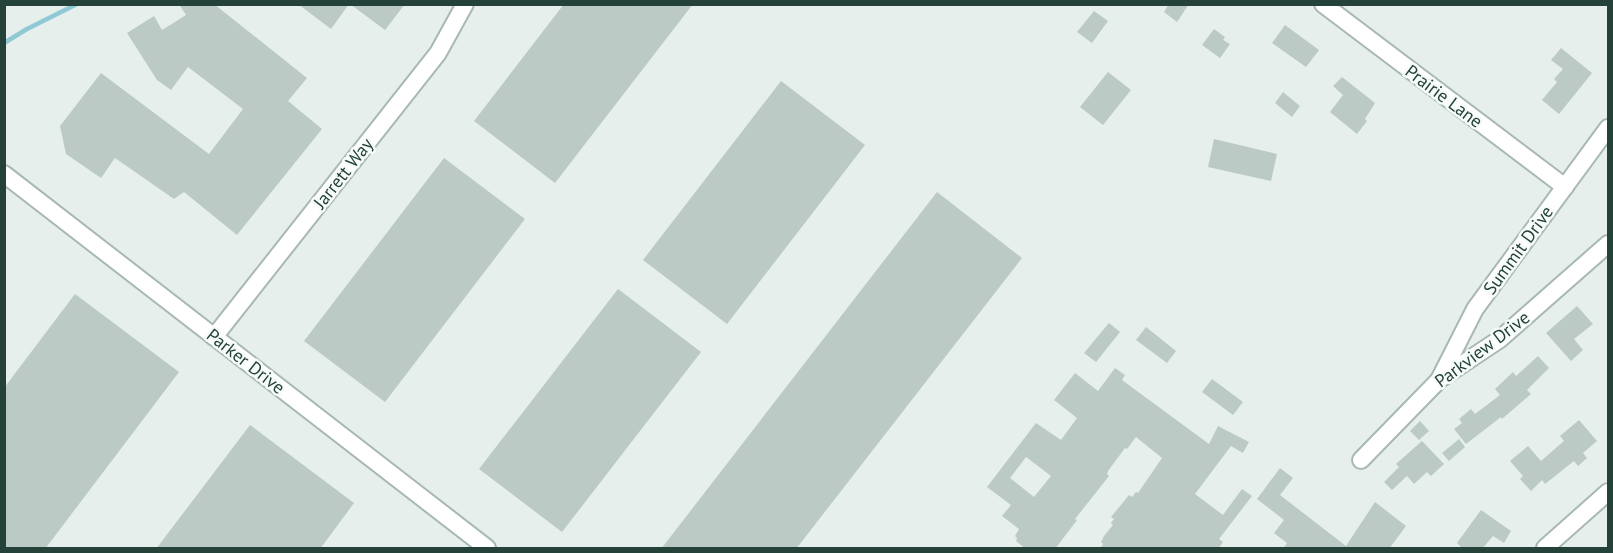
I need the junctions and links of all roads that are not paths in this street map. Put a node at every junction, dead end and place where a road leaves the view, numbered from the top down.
1 (465, 4) edge
2 (1323, 4) edge
3 (1608, 128) edge
4 (4, 174) edge
5 (1565, 187) junction
6 (1608, 244) edge
7 (214, 337) junction
8 (1440, 379) junction
9 (1361, 460) dead end
10 (1608, 492) edge
11 (487, 549) edge
12 (1545, 549) edge

1 - 7 street, Jarrett Way
2 - 5 street, Prairie Lane
3 - 5 street, Summit Drive
4 - 7 street, Parker Drive
5 - 8 street, Summit Drive
6 - 8 street, Parkview Drive
7 - 11 street, Parker Drive
8 - 9 street, Parkview Drive
10 - 12 street

